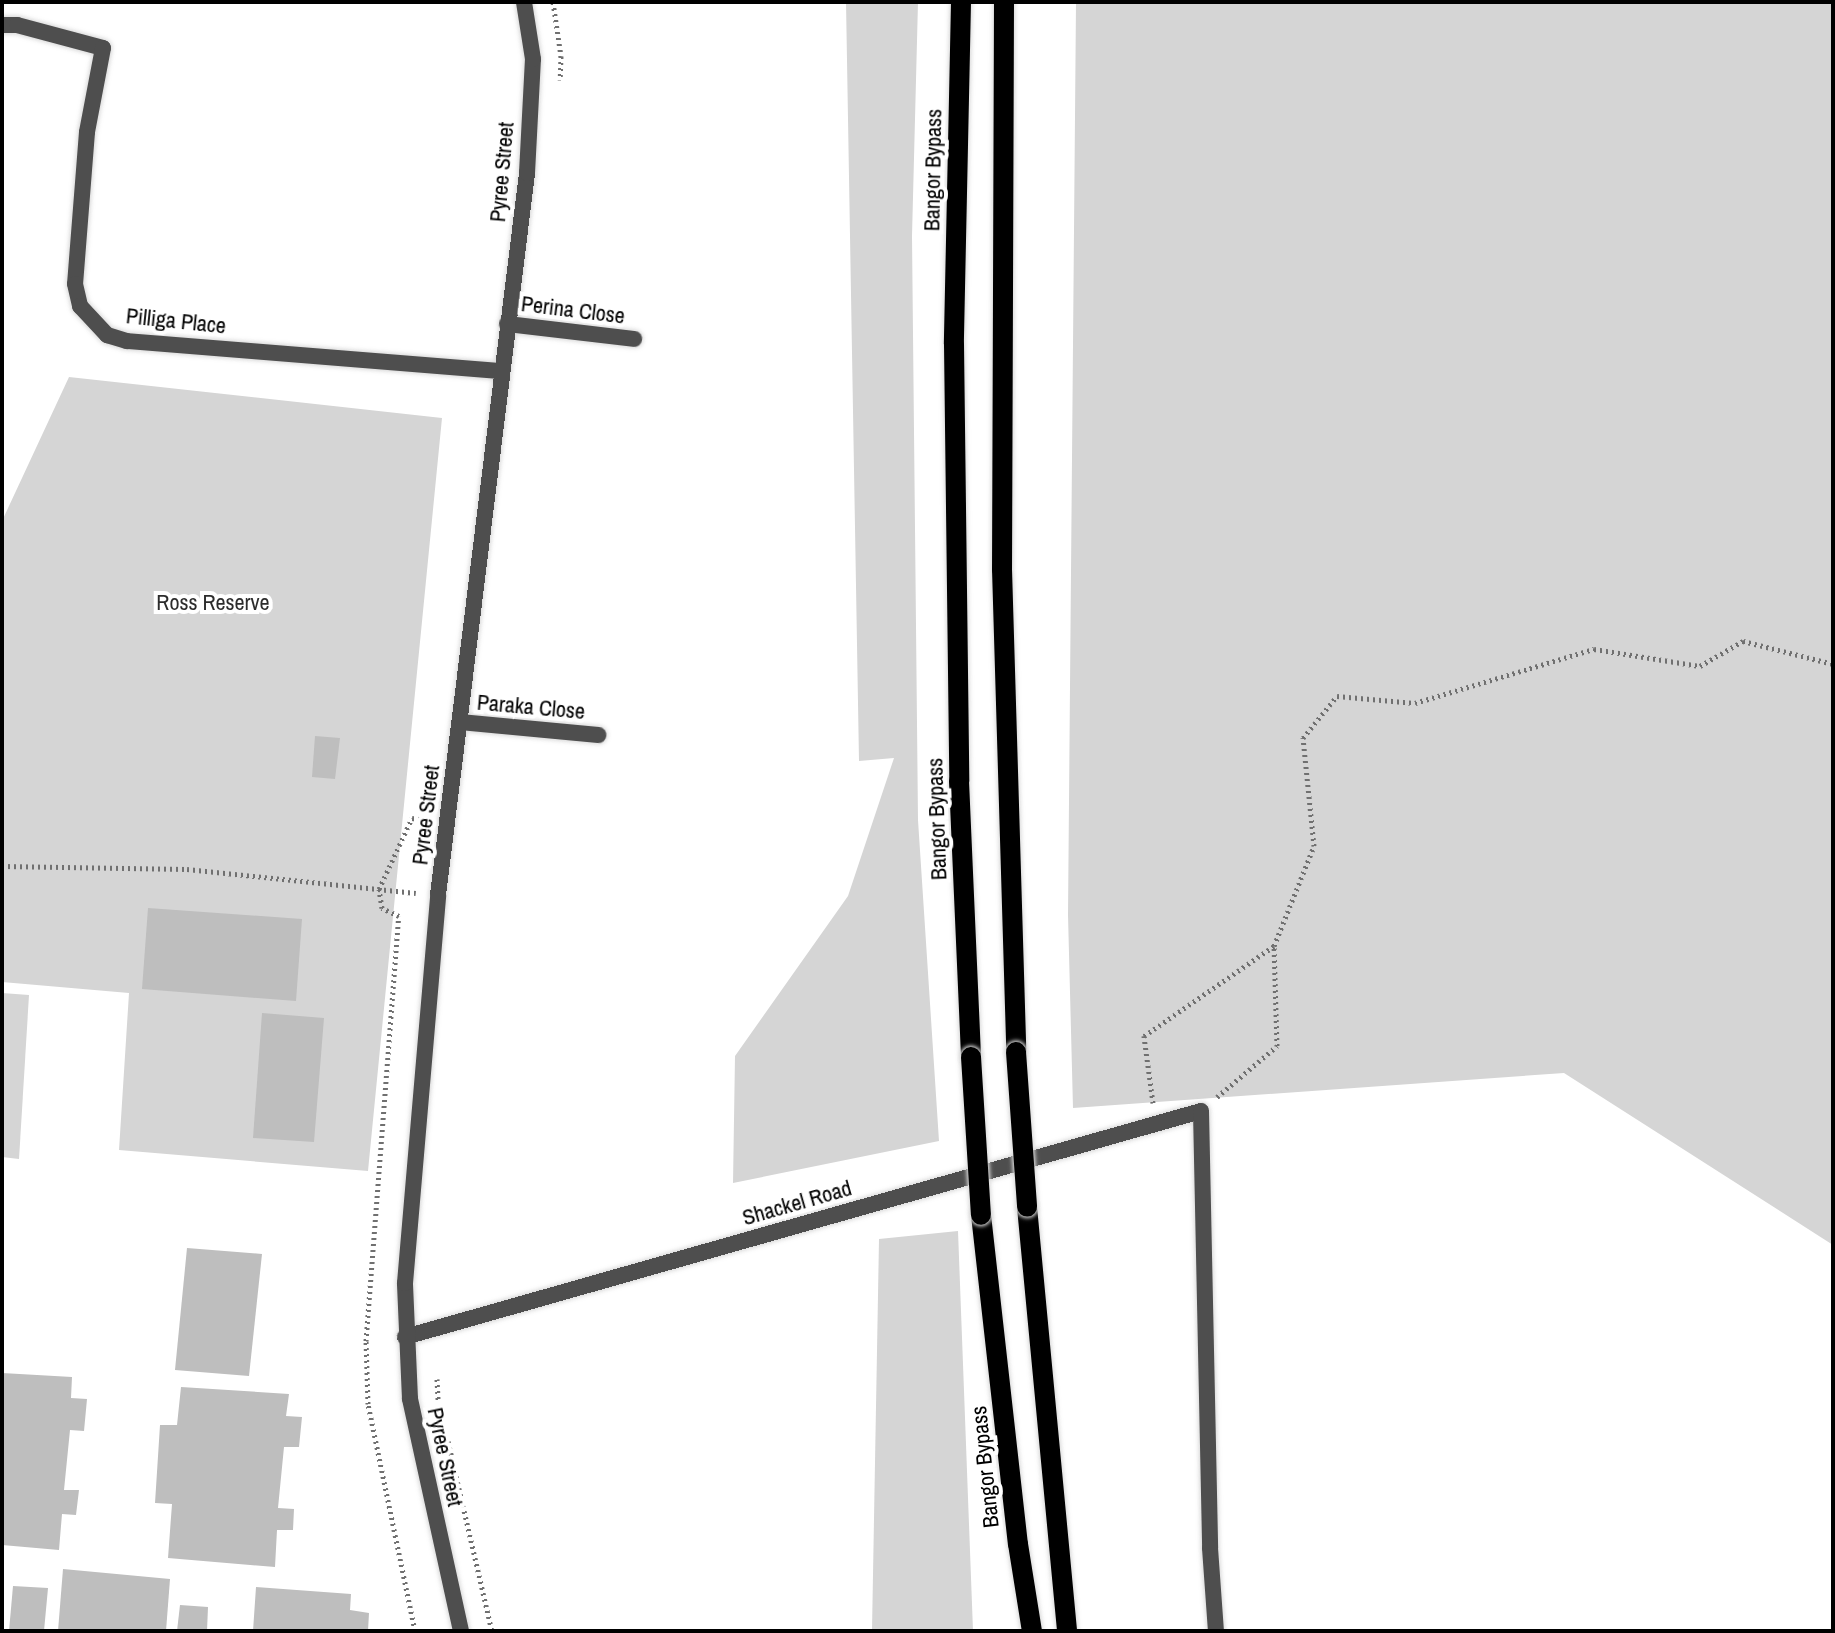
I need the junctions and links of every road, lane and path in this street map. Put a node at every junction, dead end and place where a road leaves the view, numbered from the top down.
1 (524, 2) edge
2 (553, 2) edge
3 (961, 2) edge
4 (1004, 2) edge
5 (2, 25) edge
6 (560, 88) dead end
7 (507, 324) junction
8 (634, 339) dead end
9 (501, 371) junction
10 (1833, 664) edge
11 (460, 722) junction
12 (598, 735) dead end
13 (2, 866) edge
14 (438, 895) junction
15 (1274, 946) junction
16 (1201, 1111) junction
17 (1156, 1124) junction
18 (435, 1329) junction
19 (405, 1337) junction
20 (442, 1416) dead end
21 (445, 1430) dead end
22 (461, 1631) edge
23 (492, 1631) edge
24 (1032, 1631) edge
25 (1067, 1631) edge
26 (1216, 1631) edge

1 - 7 street, Pyree Street
2 - 6 path
3 - 24 main road, Bangor Bypass, bridge
4 - 25 main road, bridge
5 - 9 street, Pilliga Place
7 - 8 street, Perina Close
7 - 9 street, Pyree Street
9 - 11 street, Pyree Street
10 - 15 path
11 - 12 street, Paraka Close
11 - 14 street, Pyree Street
13 - 14 path
14 - 19 street, Pyree Street
15 - 16 path
15 - 17 path
16 - 17 street, Shackel Road
16 - 26 street
17 - 18 street, Shackel Road
18 - 19 street, Shackel Road
18 - 20 path
19 - 22 street, Pyree Street
21 - 23 path

